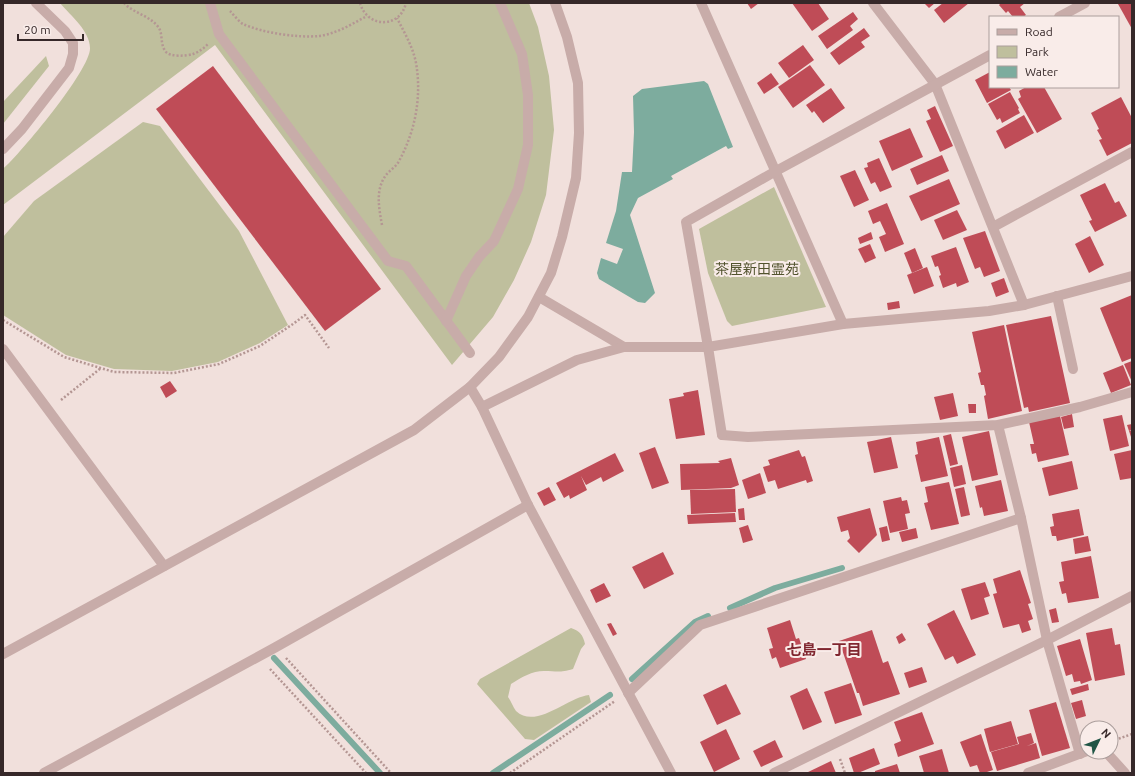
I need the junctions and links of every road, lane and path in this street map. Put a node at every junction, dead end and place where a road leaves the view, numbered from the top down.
1 (36, 3) edge
2 (124, 3) edge
3 (210, 3) edge
4 (360, 3) edge
5 (406, 3) edge
6 (500, 3) edge
7 (554, 3) edge
8 (702, 3) edge
9 (873, 3) edge
10 (1085, 3) edge
11 (228, 9) dead end
12 (367, 16) junction
13 (1061, 16) edge
14 (397, 18) junction
15 (219, 34) junction
16 (989, 56) edge
17 (935, 84) junction
18 (3, 149) edge
19 (1132, 152) edge
20 (776, 171) junction
21 (993, 227) junction
22 (383, 230) dead end
23 (1132, 276) edge
24 (1057, 296) junction
25 (539, 297) junction
26 (1024, 305) junction
27 (3, 320) edge
28 (446, 321) junction
29 (843, 324) junction
30 (624, 347) junction
31 (708, 347) junction
32 (329, 348) dead end
33 (3, 349) edge
34 (470, 353) dead end
35 (101, 368) junction
36 (1073, 369) dead end
37 (470, 387) junction
38 (1132, 392) edge
39 (482, 408) junction
40 (48, 410) junction
41 (998, 425) junction
42 (528, 505) junction
43 (1020, 518) junction
44 (164, 566) junction
45 (1132, 596) edge
46 (1047, 640) junction
47 (276, 647) junction
48 (3, 654) edge
49 (259, 656) junction
50 (628, 693) junction
51 (1132, 734) edge
52 (1079, 738) edge
53 (1119, 738) edge
54 (1079, 755) edge
55 (1113, 760) edge
56 (44, 773) edge
57 (366, 773) edge
58 (391, 773) edge
59 (510, 773) edge
60 (671, 773) edge
61 (774, 773) edge
62 (1028, 773) edge
63 (1125, 773) edge

1 - 18 street
2 - 15 path
3 - 15 street
4 - 12 path
5 - 14 path
6 - 28 street
7 - 25 street
8 - 20 street
9 - 17 street
10 - 13 street
11 - 12 path
12 - 14 path
14 - 22 path
15 - 28 street
16 - 17 street
17 - 20 street
17 - 21 street
19 - 21 street
20 - 29 street
20 - 31 street
21 - 26 street
23 - 24 street
24 - 26 street
24 - 36 street
25 - 30 street
25 - 37 street
26 - 29 street
27 - 35 path
28 - 34 street
29 - 31 street
30 - 31 street
30 - 39 street
31 - 41 street
32 - 35 path
33 - 40 street
35 - 40 path
37 - 39 street
37 - 44 street
38 - 41 street
39 - 42 street
40 - 44 street
41 - 43 street
42 - 47 street
42 - 50 street
43 - 46 street
43 - 50 street
44 - 48 street
45 - 46 street
46 - 52 street
46 - 61 street
47 - 49 street
47 - 58 path
49 - 56 street
49 - 57 path
50 - 59 path
50 - 60 street
51 - 53 path
54 - 62 street
55 - 63 street

